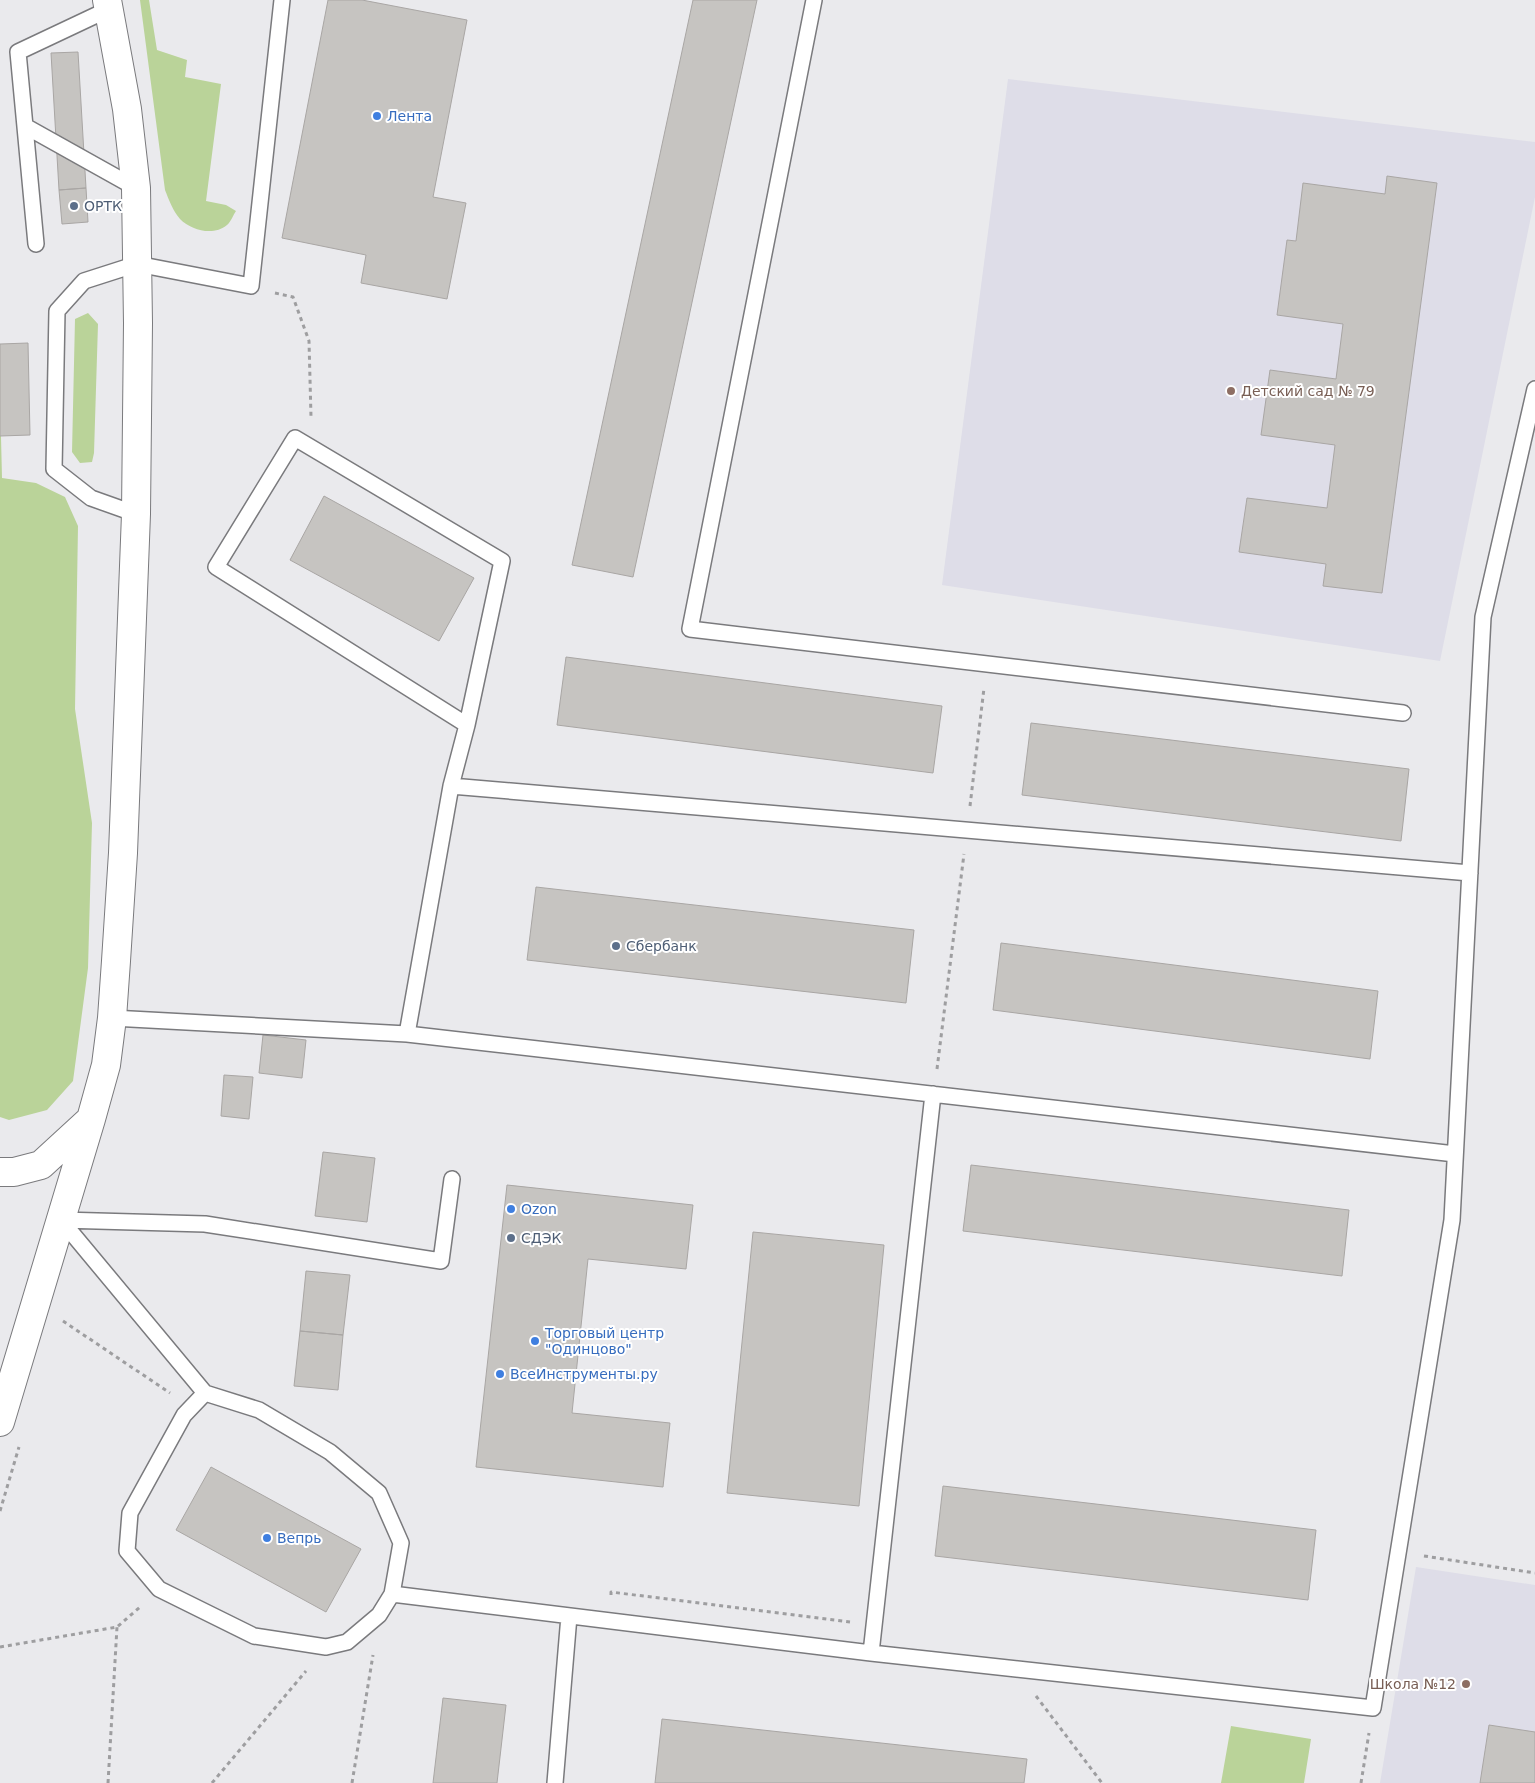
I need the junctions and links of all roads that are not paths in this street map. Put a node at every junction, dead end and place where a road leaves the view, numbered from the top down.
1 (282, 0) edge
2 (814, 0) edge
3 (105, 3) edge
4 (25, 126) junction
5 (136, 188) junction
6 (36, 244) dead end
7 (137, 264) junction
8 (1535, 389) edge
9 (136, 514) junction
10 (1403, 713) dead end
11 (467, 725) junction
12 (451, 786) junction
13 (1470, 873) junction
14 (112, 1018) junction
15 (407, 1034) junction
16 (933, 1094) junction
17 (91, 1120) junction
18 (1455, 1154) junction
19 (0, 1172) edge
20 (452, 1179) dead end
21 (61, 1220) junction
22 (205, 1394) junction
23 (0, 1422) edge
24 (392, 1594) junction
25 (569, 1616) junction
26 (871, 1653) junction
27 (555, 1783) edge

1 - 7 lane
2 - 10 lane
3 - 4 lane
3 - 5 street
4 - 5 lane
4 - 6 lane
5 - 7 street
7 - 9 street
7 - 9 lane
8 - 13 lane
9 - 14 street
11 - 11 lane
11 - 12 lane
12 - 13 lane
12 - 15 lane
13 - 18 lane
14 - 15 lane
14 - 17 street
15 - 16 lane
16 - 18 lane
16 - 26 lane
17 - 19 street
17 - 21 street
18 - 26 lane
20 - 21 lane
21 - 22 lane
21 - 23 street
22 - 24 lane
22 - 24 lane
24 - 25 lane
25 - 26 lane
25 - 27 lane

